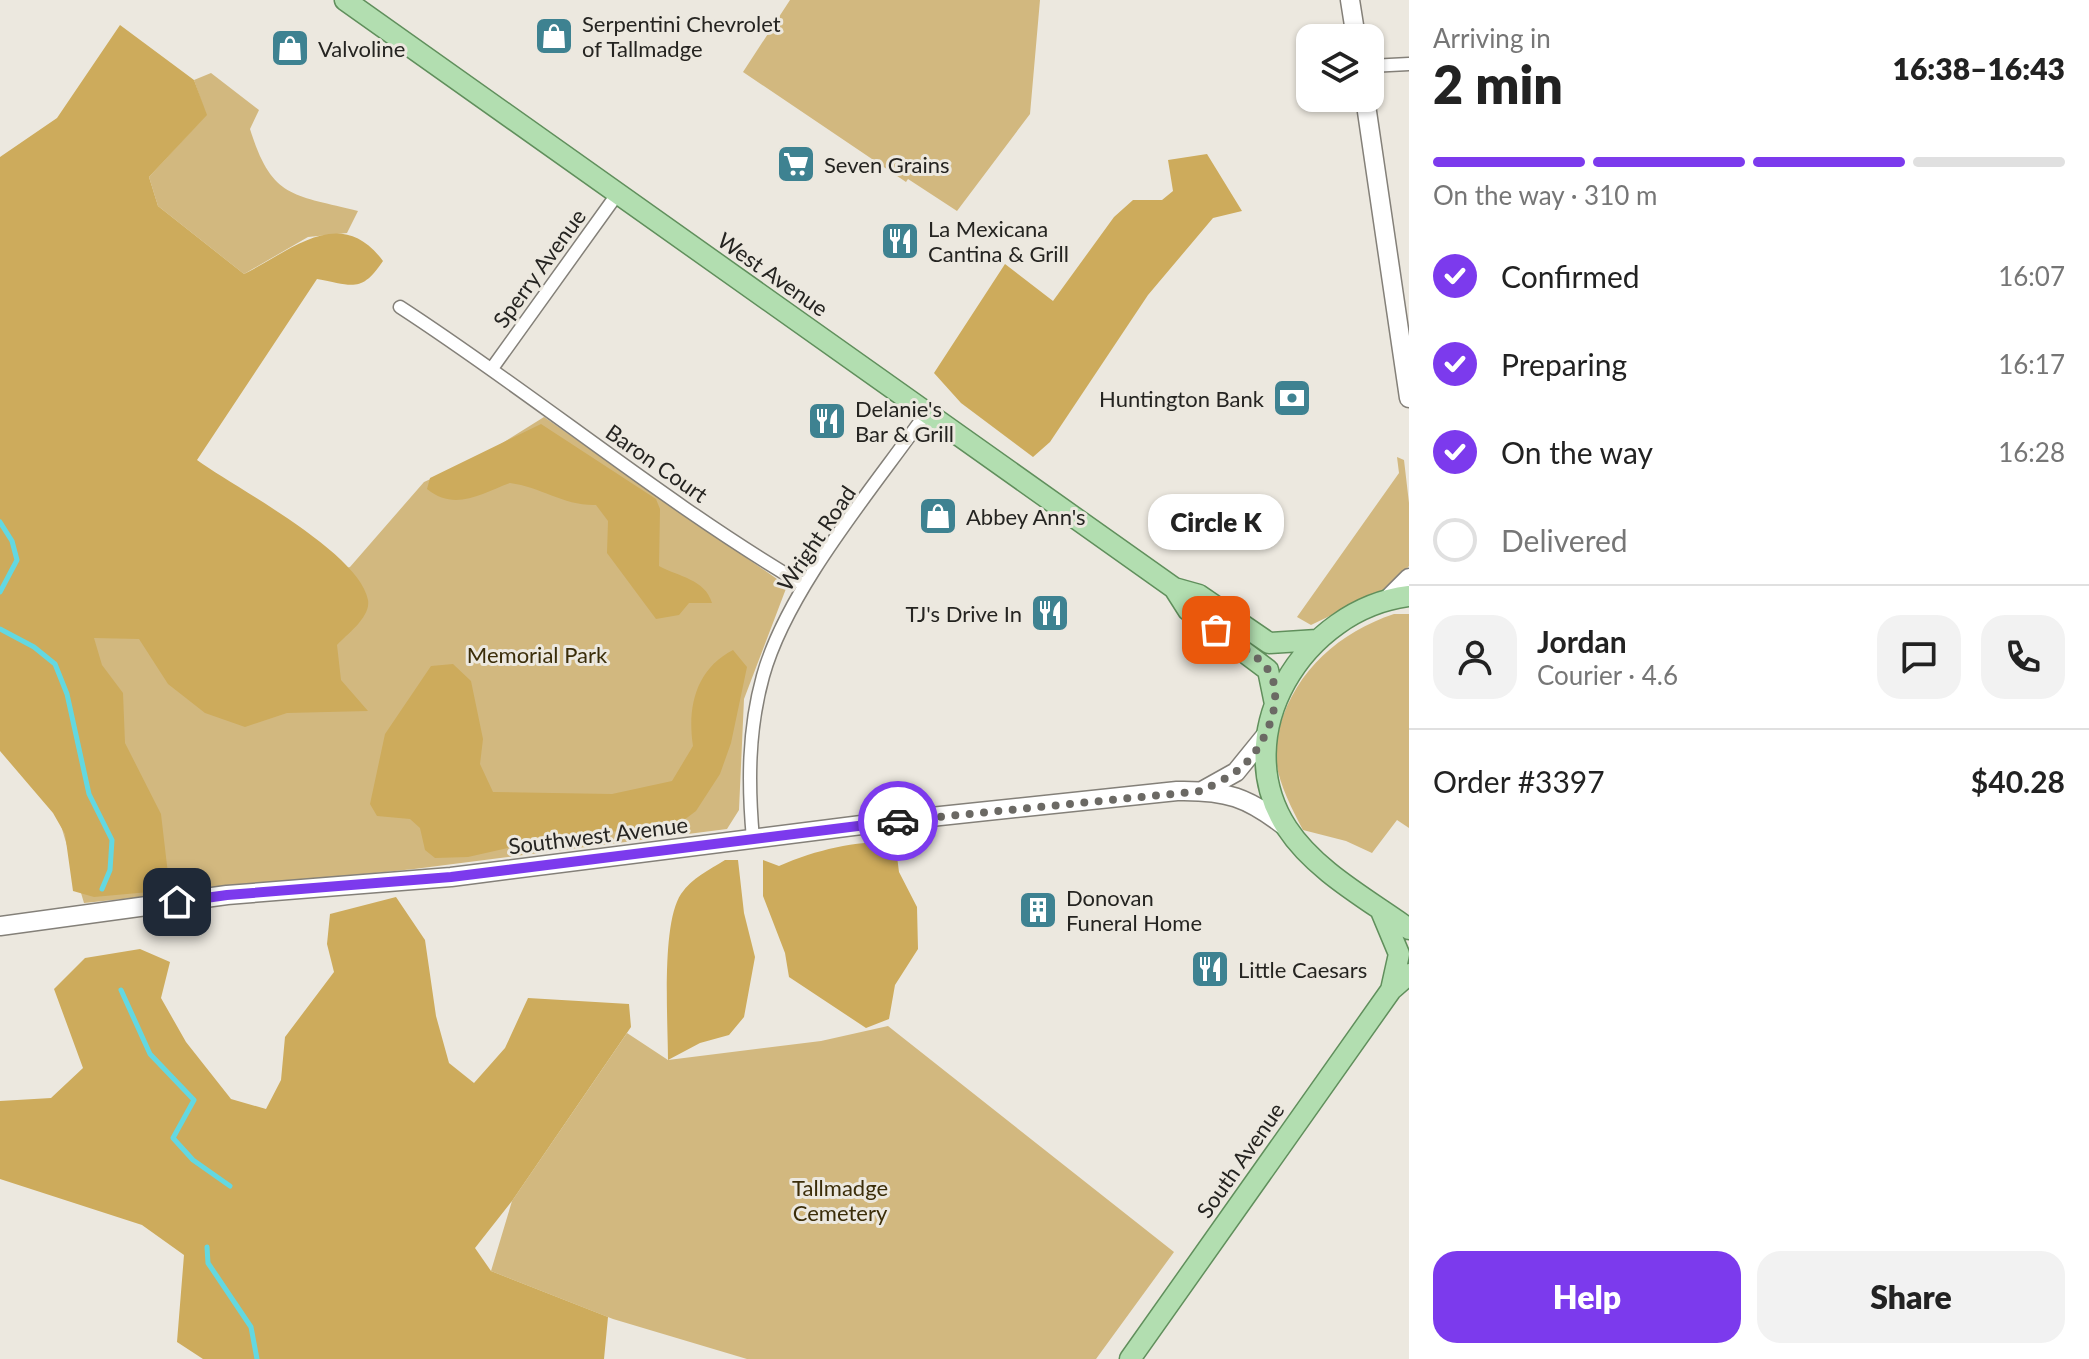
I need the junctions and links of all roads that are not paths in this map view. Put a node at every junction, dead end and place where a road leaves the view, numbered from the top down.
1 (345, 0) edge
2 (1350, 0) edge
3 (1354, 24) edge
4 (1409, 64) edge
5 (1384, 65) edge
6 (1367, 112) edge
7 (618, 193) junction
8 (400, 307) dead end
9 (493, 367) junction
10 (1409, 398) edge
11 (927, 412) junction
12 (1409, 578) edge
13 (804, 585) junction
14 (1174, 588) junction
15 (1409, 596) edge
16 (1387, 600) junction
17 (1317, 640) junction
18 (1275, 704) junction
19 (1266, 735) junction
20 (1202, 791) junction
21 (1287, 828) junction
22 (753, 839) junction
23 (1379, 908) junction
24 (0, 926) edge
25 (1409, 929) edge
26 (1409, 974) edge
27 (1391, 990) junction
28 (1130, 1359) edge

1 - 7 main road, West Avenue
2 - 3 street
4 - 5 street
6 - 10 street
7 - 9 street, Sperry Avenue
7 - 11 main road, West Avenue
8 - 9 street, Baron Court
9 - 13 street, Baron Court
11 - 13 street, Wright Road
11 - 14 main road, West Avenue
12 - 16 street
13 - 22 street, Wright Road
14 - 17 main road, West Avenue
14 - 18 main road, West Avenue
15 - 16 main road
16 - 17 main road
17 - 18 main road
18 - 19 main road
19 - 20 street, Southwest Avenue
19 - 21 main road
20 - 21 street, Southwest Avenue
20 - 22 street, Southwest Avenue
21 - 23 main road
22 - 24 street, Southwest Avenue
23 - 25 main road
23 - 27 main road, South Avenue
26 - 27 main road, South Avenue
27 - 28 main road, South Avenue

